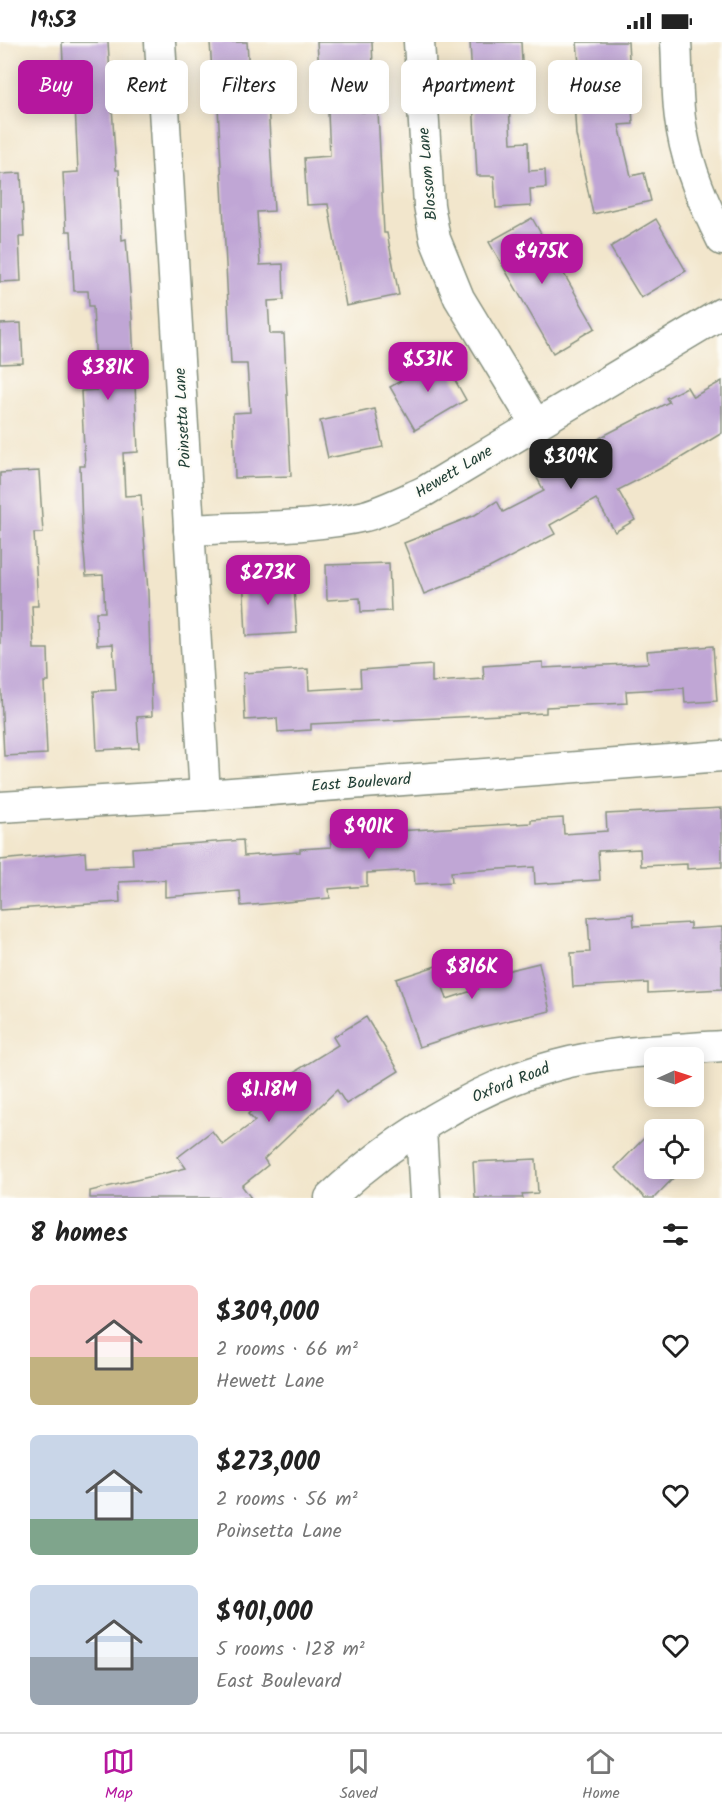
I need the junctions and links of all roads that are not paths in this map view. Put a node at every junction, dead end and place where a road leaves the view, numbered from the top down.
1 (160, 42) edge
2 (419, 42) edge
3 (676, 42) edge
4 (722, 240) edge
5 (722, 312) edge
6 (535, 423) junction
7 (189, 530) junction
8 (722, 756) edge
9 (205, 795) junction
10 (0, 807) edge
11 (722, 1046) edge
12 (421, 1129) junction
13 (330, 1198) edge
14 (425, 1198) edge

1 - 7 street, Poinsetta Lane
2 - 6 street, Blossom Lane
3 - 4 street
5 - 6 street, Hewett Lane
6 - 7 street, Hewett Lane
7 - 9 street, Poinsetta Lane
8 - 9 street, East Boulevard
9 - 10 street, East Boulevard
11 - 12 street, Oxford Road
12 - 13 street, Oxford Road
12 - 14 street

